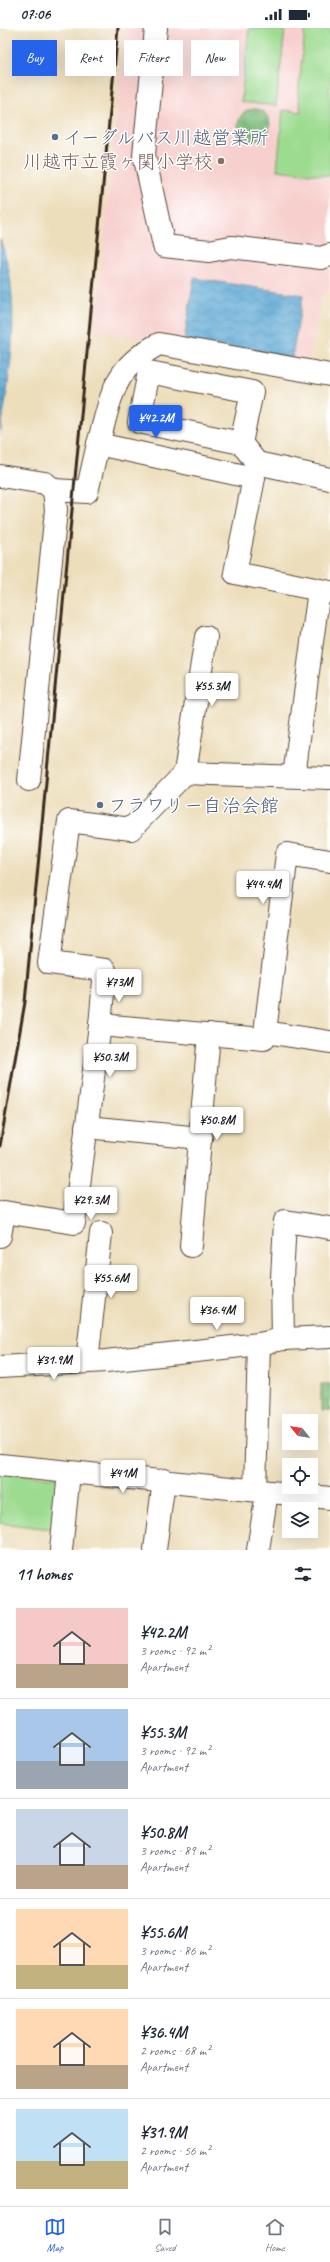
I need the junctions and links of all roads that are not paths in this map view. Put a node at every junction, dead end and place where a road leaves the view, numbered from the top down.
1 (156, 28) edge
2 (330, 255) edge
3 (330, 375) edge
4 (241, 443) junction
5 (98, 444) junction
6 (1, 476) edge
7 (254, 478) junction
8 (327, 486) edge
9 (54, 490) junction
10 (324, 591) edge
11 (206, 637) dead end
12 (185, 773) junction
13 (294, 776) junction
14 (330, 778) edge
15 (29, 780) dead end
16 (330, 861) edge
17 (100, 1025) junction
18 (265, 1032) junction
19 (209, 1034) junction
20 (330, 1042) edge
21 (86, 1127) junction
22 (200, 1138) junction
23 (330, 1228) edge
24 (101, 1233) dead end
25 (0, 1236) edge
26 (191, 1246) dead end
27 (330, 1337) edge
28 (283, 1339) junction
29 (259, 1344) junction
30 (87, 1362) junction
31 (0, 1367) edge
32 (0, 1465) edge
33 (69, 1473) junction
34 (164, 1480) junction
35 (261, 1491) junction
36 (330, 1498) edge
37 (61, 1550) edge
38 (155, 1550) edge
39 (258, 1550) edge

1 - 2 street
3 - 5 street
4 - 4 street
4 - 8 street
5 - 7 street
5 - 9 street
6 - 9 street
7 - 8 street
7 - 10 street
9 - 15 street
10 - 13 street
11 - 12 street
12 - 13 street
12 - 17 street
13 - 14 street
16 - 18 street
17 - 19 street
17 - 21 street
18 - 19 street
18 - 20 street
19 - 22 street
21 - 22 street
21 - 25 street
22 - 26 street
23 - 28 street
24 - 30 street
27 - 28 street
28 - 29 street
29 - 30 street
29 - 35 street
30 - 31 street
32 - 33 street
33 - 34 street
33 - 37 street
34 - 35 street
34 - 38 street
35 - 36 street
35 - 39 street

